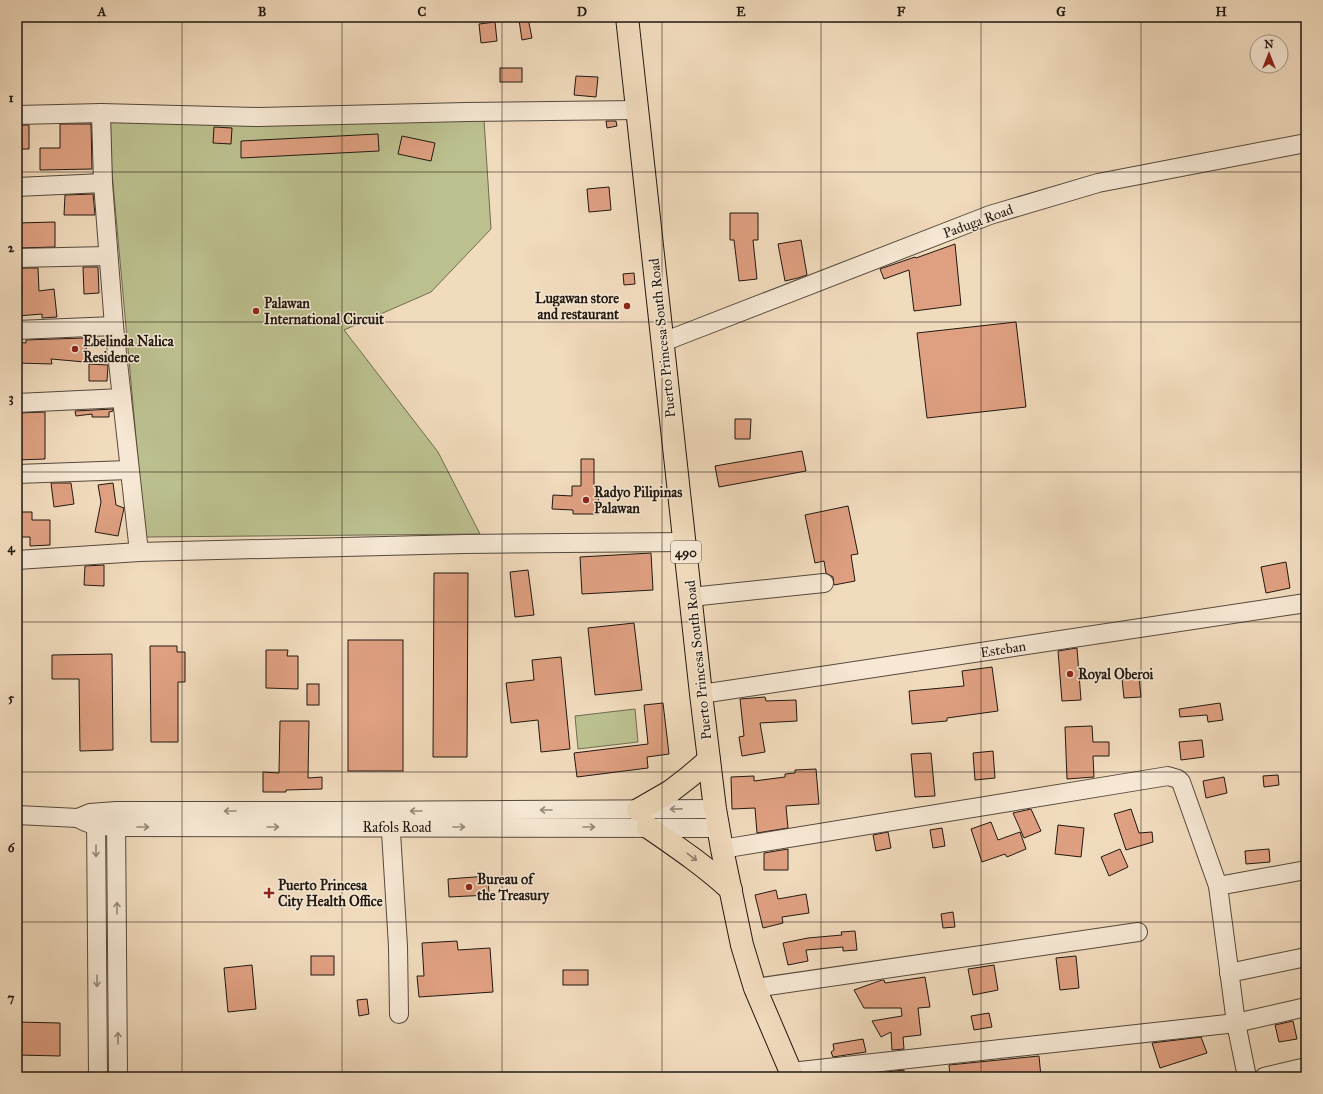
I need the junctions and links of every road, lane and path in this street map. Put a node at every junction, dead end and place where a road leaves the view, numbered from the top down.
1 (627, 17) edge
2 (637, 110) junction
3 (101, 113) junction
4 (17, 115) edge
5 (1306, 143) edge
6 (103, 183) junction
7 (17, 187) edge
8 (108, 256) junction
9 (17, 258) edge
10 (114, 326) junction
11 (17, 330) edge
12 (663, 342) junction
13 (122, 398) junction
14 (17, 403) edge
15 (129, 470) junction
16 (17, 474) edge
17 (685, 542) junction
18 (139, 552) junction
19 (17, 560) edge
20 (824, 583) dead end
21 (691, 597) junction
22 (1306, 603) edge
23 (701, 694) junction
24 (709, 760) junction
25 (17, 815) edge
26 (643, 818) junction
27 (717, 818) junction
28 (96, 819) junction
29 (116, 819) junction
30 (390, 819) junction
31 (722, 849) junction
32 (1306, 870) edge
33 (1218, 886) junction
34 (731, 890) junction
35 (1138, 932) dead end
36 (1306, 957) edge
37 (1229, 973) junction
38 (755, 988) junction
39 (1306, 1008) edge
40 (398, 1014) dead end
41 (1236, 1023) junction
42 (1306, 1067) edge
43 (792, 1074) edge
44 (98, 1077) edge
45 (118, 1077) edge
46 (1247, 1077) edge
47 (1264, 1077) edge

1 - 2 main road, Puerto Princesa South Road / 490
2 - 3 street
2 - 12 main road, Puerto Princesa South Road / 490
3 - 4 street
3 - 6 street
5 - 12 street, Paduga Road
6 - 7 street
6 - 8 street
8 - 9 street
8 - 10 street
10 - 11 street
10 - 13 street
12 - 17 main road, Puerto Princesa South Road / 490
13 - 14 street
13 - 15 street
15 - 16 street
15 - 18 street
17 - 18 street
17 - 21 main road, Puerto Princesa South Road / 490
18 - 19 street
20 - 21 street
21 - 23 main road, Puerto Princesa South Road / 490
22 - 23 street, Esteban
23 - 24 main road, Puerto Princesa South Road / 490
24 - 26 main road
24 - 27 main road, Puerto Princesa South Road / 490
25 - 28 street, Rafols Road
26 - 27 street, Rafols Road
26 - 30 street, Rafols Road
26 -> 34 main road
27 - 31 main road, Puerto Princesa South Road / 490
28 - 29 street, Rafols Road
28 -> 44 street
29 - 30 street, Rafols Road
45 -> 29 street
30 - 40 street
31 - 33 street
31 - 34 main road, Puerto Princesa South Road / 490
32 - 33 street
33 - 37 street
34 - 38 main road, Puerto Princesa South Road / 490
35 - 38 street
36 - 37 street
37 - 41 street
38 - 43 main road, Puerto Princesa South Road / 490
39 - 41 street
41 - 43 street
41 - 46 street
42 - 47 street

